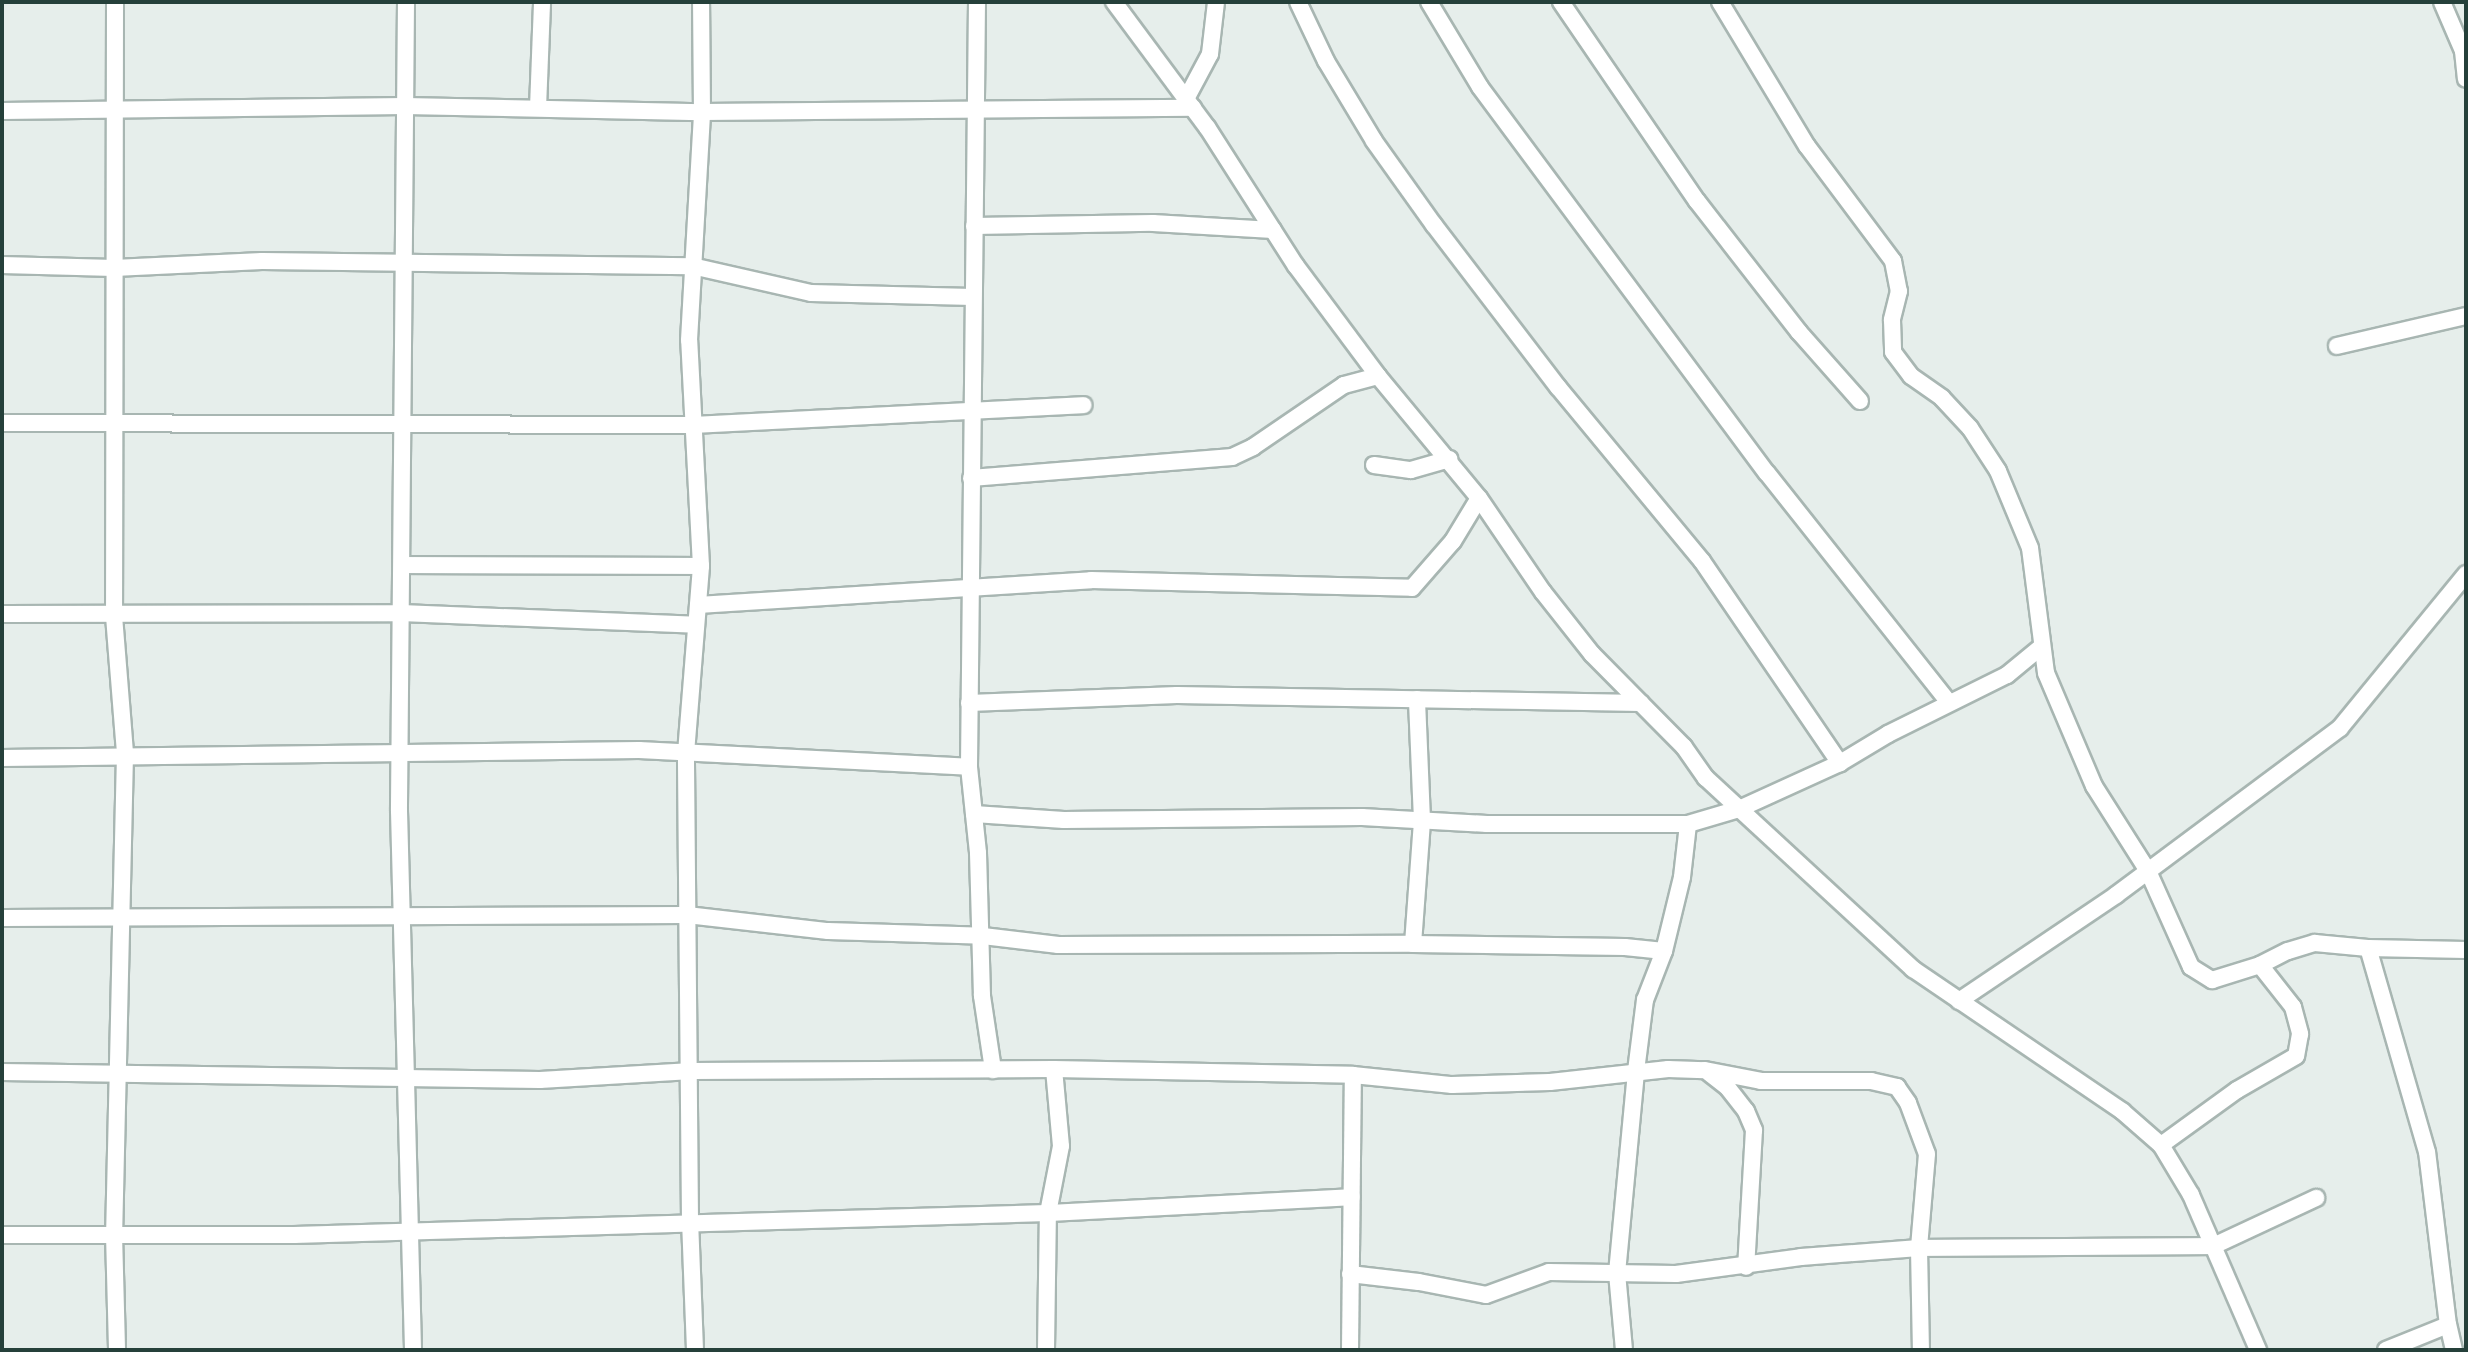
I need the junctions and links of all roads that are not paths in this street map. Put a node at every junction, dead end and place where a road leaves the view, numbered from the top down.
1 (115, 2) edge
2 (406, 2) edge
3 (542, 2) edge
4 (701, 2) edge
5 (977, 2) edge
6 (1114, 2) edge
7 (1216, 2) edge
8 (1298, 2) edge
9 (1429, 2) edge
10 (1561, 2) edge
11 (1720, 2) edge
12 (2442, 2) edge
13 (2466, 79) edge
14 (1190, 104) junction
15 (405, 106) junction
16 (114, 107) junction
17 (538, 108) junction
18 (974, 110) junction
19 (2, 111) edge
20 (702, 112) junction
21 (974, 226) junction
22 (1273, 230) junction
23 (404, 262) junction
24 (2, 265) edge
25 (692, 266) junction
26 (114, 268) junction
27 (973, 297) junction
28 (2466, 316) edge
29 (2337, 346) dead end
30 (1378, 376) junction
31 (1860, 401) dead end
32 (1083, 405) dead end
33 (972, 408) junction
34 (403, 421) junction
35 (2, 423) edge
36 (114, 424) junction
37 (691, 425) junction
38 (1449, 459) junction
39 (1374, 465) dead end
40 (971, 478) junction
41 (1479, 498) junction
42 (402, 565) junction
43 (701, 566) junction
44 (2466, 574) edge
45 (970, 588) junction
46 (698, 605) junction
47 (401, 613) junction
48 (2, 614) edge
49 (114, 616) junction
50 (696, 625) junction
51 (2042, 646) junction
52 (1417, 699) junction
53 (969, 703) junction
54 (1641, 703) junction
55 (1949, 703) junction
56 (400, 753) junction
57 (686, 753) junction
58 (125, 754) junction
59 (2, 758) edge
60 (1840, 763) junction
61 (969, 767) junction
62 (1739, 809) junction
63 (974, 814) junction
64 (1422, 820) junction
65 (1688, 824) junction
66 (2148, 871) junction
67 (401, 914) junction
68 (687, 915) junction
69 (122, 917) junction
70 (2, 918) edge
71 (983, 936) junction
72 (1413, 944) junction
73 (2368, 948) junction
74 (2466, 950) edge
75 (1664, 951) junction
76 (2260, 965) junction
77 (1959, 1001) junction
78 (1054, 1069) junction
79 (993, 1070) junction
80 (1705, 1070) junction
81 (692, 1071) junction
82 (1636, 1071) junction
83 (2, 1072) edge
84 (120, 1073) junction
85 (1353, 1075) junction
86 (404, 1077) junction
87 (2161, 1145) junction
88 (1352, 1197) junction
89 (2316, 1198) dead end
90 (1048, 1213) junction
91 (690, 1221) junction
92 (409, 1230) junction
93 (114, 1234) junction
94 (2, 1235) edge
95 (2213, 1246) junction
96 (1919, 1248) junction
97 (1746, 1267) junction
98 (1617, 1273) junction
99 (1350, 1274) junction
100 (2448, 1325) junction
101 (117, 1350) edge
102 (413, 1350) edge
103 (695, 1350) edge
104 (1046, 1350) edge
105 (1350, 1350) edge
106 (1624, 1350) edge
107 (1921, 1350) edge
108 (2258, 1350) edge
109 (2386, 1350) edge
110 (2454, 1350) edge

1 - 16 street
2 - 15 street
3 - 17 street
4 - 20 street
5 - 18 street
6 - 14 street
7 - 14 street
8 - 60 street
9 - 55 street
10 - 31 street
11 - 51 street
12 - 13 street
14 - 18 street
14 - 22 street
15 - 16 street
15 - 17 street
15 - 23 street
16 - 19 street
16 - 26 street
17 - 20 street
18 - 20 street
18 - 21 street
20 - 25 street
21 - 22 street
21 - 27 street
22 - 30 street
23 - 25 street
23 - 26 street
23 - 34 street
24 - 26 street
25 - 27 street
25 - 37 street
26 - 36 street
27 - 33 street
28 - 29 street
30 - 38 street
30 - 40 street
32 - 33 street
33 - 37 street
33 - 40 street
34 - 36 street
34 - 37 street
34 - 42 street
35 - 36 street
36 - 49 street
37 - 43 street
38 - 39 street
38 - 41 street
40 - 45 street
41 - 45 street
41 - 54 street
42 - 43 street
42 - 47 street
43 - 46 street
44 - 66 street
45 - 46 street
45 - 53 street
46 - 50 street
47 - 49 street
47 - 50 street
47 - 56 street
48 - 49 street
49 - 58 street
50 - 57 street
51 - 55 street
51 - 66 street
52 - 53 street
52 - 54 street
52 - 64 street
53 - 61 street
54 - 62 street
55 - 60 street
56 - 57 street
56 - 58 street
56 - 67 street
57 - 61 street
57 - 68 street
58 - 59 street
58 - 69 street
60 - 62 street
61 - 63 street
62 - 65 street
62 - 77 street
63 - 64 street
63 - 71 street
64 - 65 street
64 - 72 street
65 - 75 street
66 - 76 street
66 - 77 street
67 - 68 street
67 - 69 street
67 - 86 street
68 - 71 street
68 - 81 street
69 - 70 street
69 - 84 street
71 - 72 street
71 - 79 street
72 - 75 street
73 - 74 street
73 - 76 street
73 - 100 street
75 - 82 street
76 - 87 street
77 - 87 street
78 - 79 street
78 - 85 street
78 - 90 street
79 - 81 street
80 - 82 street
80 - 96 street
80 - 97 street
81 - 86 street
81 - 91 street
82 - 85 street
82 - 98 street
83 - 84 street
84 - 86 street
84 - 93 street
85 - 88 street
86 - 92 street
87 - 95 street
88 - 90 street
88 - 99 street
89 - 95 street
90 - 91 street
90 - 104 street
91 - 92 street
91 - 103 street
92 - 93 street
92 - 102 street
93 - 94 street
93 - 101 street
95 - 96 street
95 - 108 street
96 - 97 street
96 - 107 street
97 - 98 street
98 - 99 street
98 - 106 street
99 - 105 street
100 - 109 street
100 - 110 street

